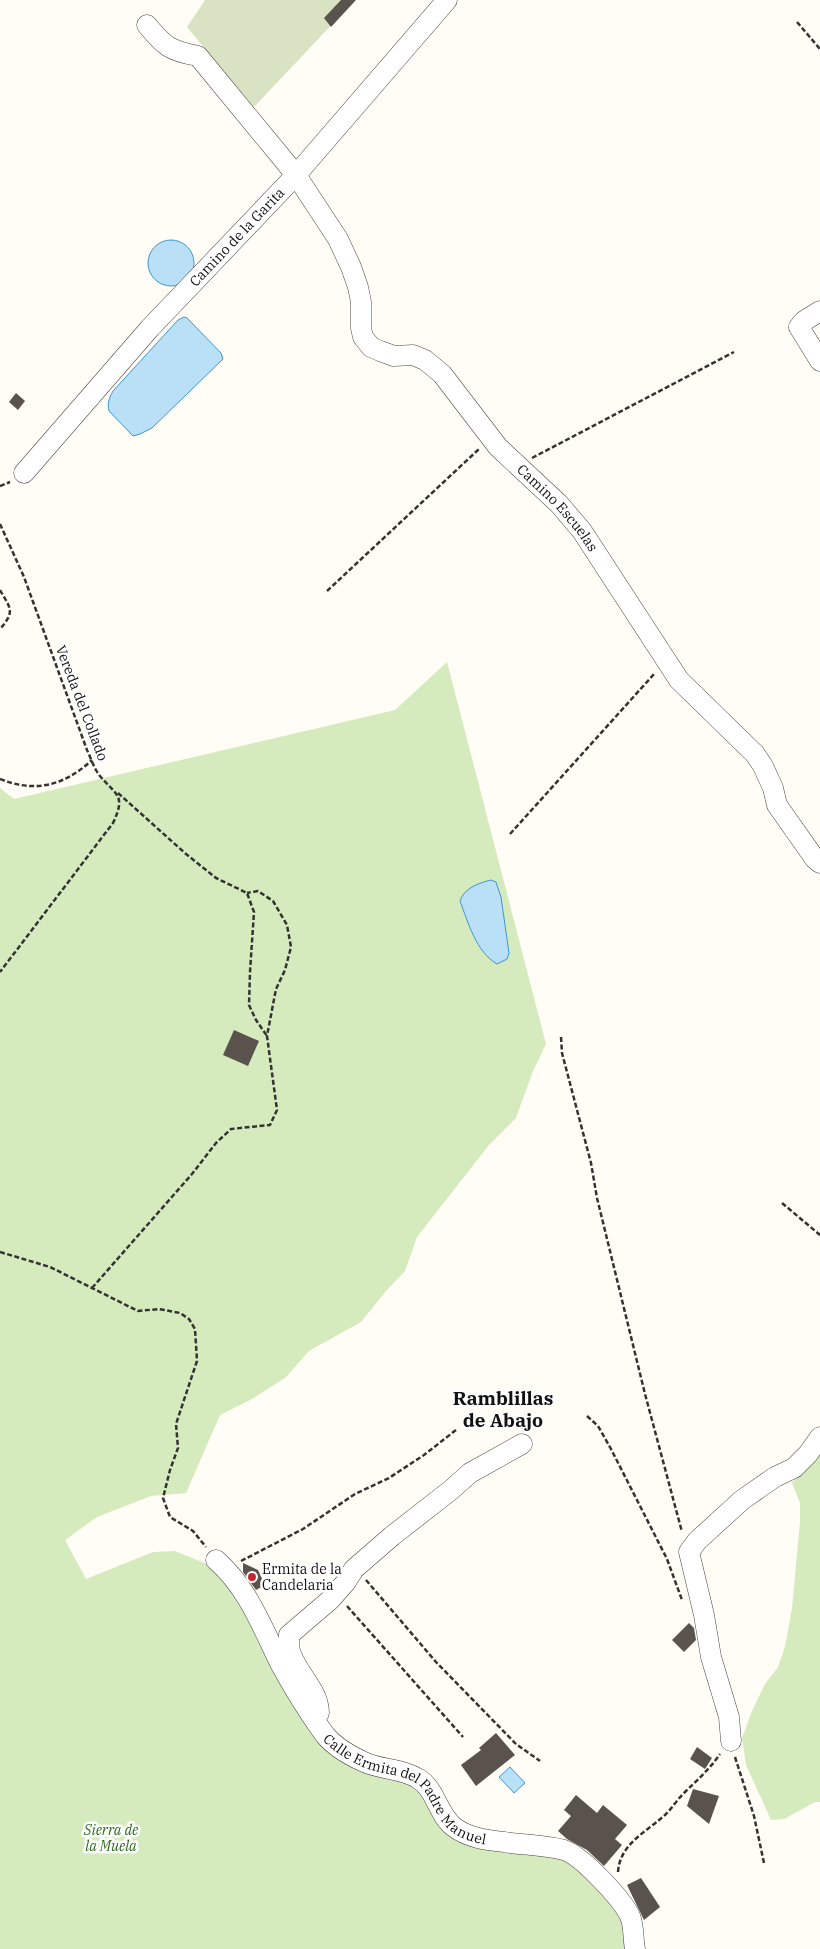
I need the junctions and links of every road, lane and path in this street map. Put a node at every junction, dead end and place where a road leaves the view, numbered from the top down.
1 (447, 0) edge
2 (797, 22) dead end
3 (147, 25) dead end
4 (820, 49) edge
5 (296, 175) junction
6 (820, 310) edge
7 (734, 352) dead end
8 (820, 362) edge
9 (491, 438) junction
10 (523, 471) junction
11 (24, 473) dead end
12 (0, 524) edge
13 (0, 590) edge
14 (327, 591) dead end
15 (0, 629) edge
16 (666, 661) junction
17 (92, 760) junction
18 (0, 779) edge
19 (117, 792) junction
20 (510, 834) dead end
21 (820, 863) edge
22 (247, 893) junction
23 (0, 972) edge
24 (267, 1036) junction
25 (560, 1037) dead end
26 (782, 1203) dead end
27 (820, 1235) edge
28 (0, 1252) edge
29 (92, 1288) junction
30 (587, 1416) dead end
31 (456, 1430) dead end
32 (820, 1437) edge
33 (522, 1444) dead end
34 (689, 1552) junction
35 (222, 1565) junction
36 (354, 1569) junction
37 (336, 1593) junction
38 (697, 1594) junction
39 (319, 1725) junction
40 (463, 1737) dead end
41 (731, 1741) junction
42 (540, 1762) dead end
43 (764, 1863) dead end
44 (618, 1872) dead end
45 (635, 1949) edge

1 - 5 street, Camino de la Garita
2 - 4 path
3 - 5 street, Camino Escuelas
5 - 9 street, Camino Escuelas
5 - 11 street, Camino de la Garita
6 - 8 street
7 - 10 path
9 - 10 street, Camino Escuelas
9 - 14 path
10 - 16 street, Camino Escuelas
12 - 17 path, Vereda del Collado
13 - 15 path
16 - 20 path
16 - 21 street, Camino Escuelas
17 - 18 path
17 - 19 path, Vereda del Collado
19 - 22 path, Vereda del Collado
19 - 23 path
22 - 24 path
22 - 24 path, Vereda del Collado
24 - 29 path
25 - 34 path
26 - 27 path
28 - 29 path
29 - 35 path
30 - 38 path
31 - 35 path
32 - 34 street
33 - 36 street
34 - 38 street
35 - 39 street, Calle Ermita del Padre Manuel
36 - 37 street
36 - 42 path
37 - 39 street
37 - 40 path
38 - 41 street
39 - 45 street, Calle Ermita del Padre Manuel
41 - 43 path
41 - 44 path

